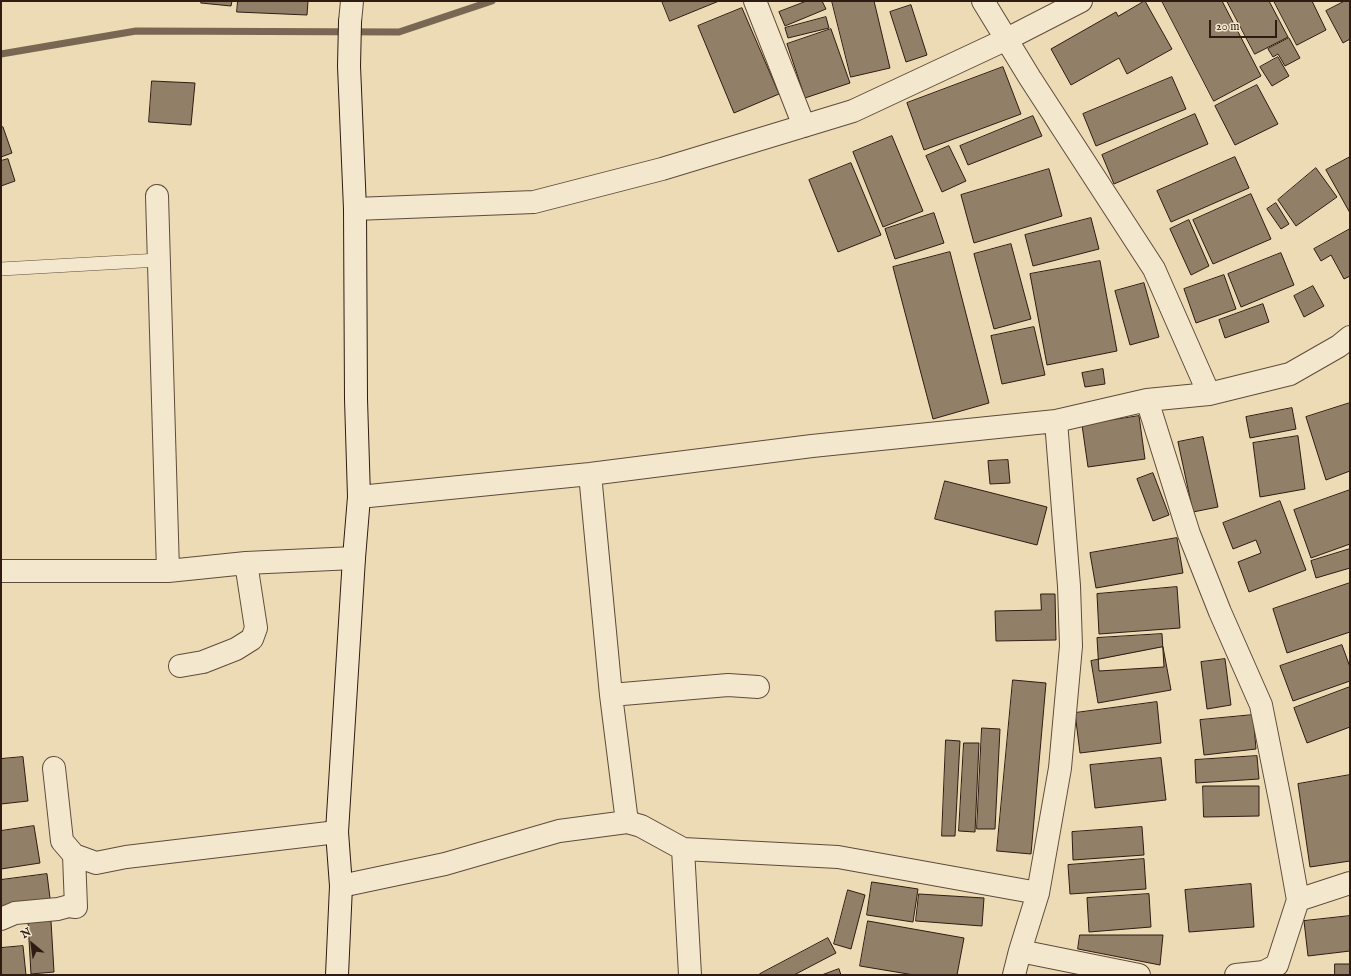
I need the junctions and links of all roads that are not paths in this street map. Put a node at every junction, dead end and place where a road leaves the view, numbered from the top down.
1 (755, 1) edge
2 (983, 1) edge
3 (1081, 1) edge
4 (351, 12) edge
5 (1007, 39) junction
6 (804, 126) junction
7 (158, 196) dead end
8 (355, 210) junction
9 (159, 260) junction
10 (1, 269) edge
11 (1346, 348) edge
12 (1209, 394) junction
13 (1147, 400) junction
14 (1056, 421) junction
15 (590, 474) junction
16 (359, 497) junction
17 (354, 558) junction
18 (246, 563) junction
19 (1, 571) edge
20 (168, 571) junction
21 (180, 666) dead end
22 (758, 687) dead end
23 (611, 695) junction
24 (54, 768) dead end
25 (627, 822) junction
26 (337, 832) junction
27 (683, 850) junction
28 (74, 854) junction
29 (1350, 883) edge
30 (341, 886) junction
31 (1038, 893) junction
32 (1298, 900) junction
33 (1, 919) edge
34 (1020, 951) junction
35 (337, 975) edge
36 (690, 975) edge
37 (1014, 975) edge
38 (1140, 975) edge
39 (1236, 975) edge

1 - 6 street
2 - 5 street
3 - 5 street
4 - 8 street
5 - 6 street
5 - 12 street
6 - 8 street
7 - 9 street
8 - 16 street
9 - 10 lane
9 - 20 street
11 - 12 street
12 - 13 street
13 - 14 street
13 - 32 street
14 - 15 street
14 - 31 street
15 - 16 street
15 - 23 street
16 - 17 street
17 - 18 street
17 - 26 street
18 - 20 street
18 - 21 street
19 - 20 street
22 - 23 street
23 - 25 street
24 - 28 street
25 - 27 street
25 - 30 street
26 - 28 street
26 - 30 street
27 - 31 street
27 - 36 street
28 - 33 street
29 - 32 street
30 - 35 street
31 - 34 street
32 - 39 street
34 - 37 street
34 - 38 street

